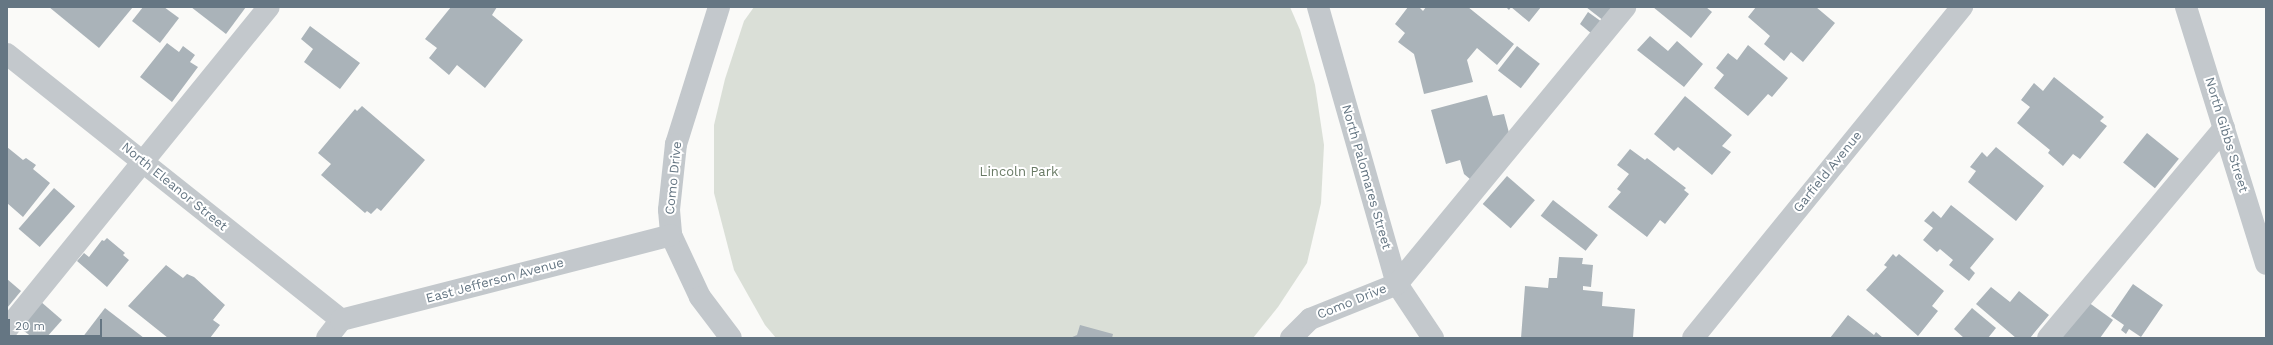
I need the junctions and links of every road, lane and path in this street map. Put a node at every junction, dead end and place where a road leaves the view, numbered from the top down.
1 (269, 7) edge
2 (720, 7) edge
3 (1318, 7) edge
4 (1624, 7) edge
5 (1962, 7) edge
6 (2186, 7) edge
7 (7, 54) edge
8 (2224, 128) junction
9 (142, 161) junction
10 (671, 235) junction
11 (2266, 264) edge
12 (1397, 284) junction
13 (341, 320) junction
14 (7, 329) edge
15 (327, 338) edge
16 (731, 338) edge
17 (1292, 338) edge
18 (1433, 338) edge
19 (1693, 338) edge
20 (2048, 338) edge

1 - 9 street
2 - 10 street, Como Drive
3 - 12 street, North Palomares Street
4 - 12 street
5 - 19 street, Garfield Avenue
6 - 8 street, North Gibbs Street
7 - 9 street, North Eleanor Street
8 - 11 street, North Gibbs Street
8 - 20 street
9 - 13 street, North Eleanor Street
9 - 14 street
10 - 13 street, East Jefferson Avenue
10 - 16 street, Como Drive
12 - 17 street, Como Drive
12 - 18 street, North Palomares Street
13 - 15 street

